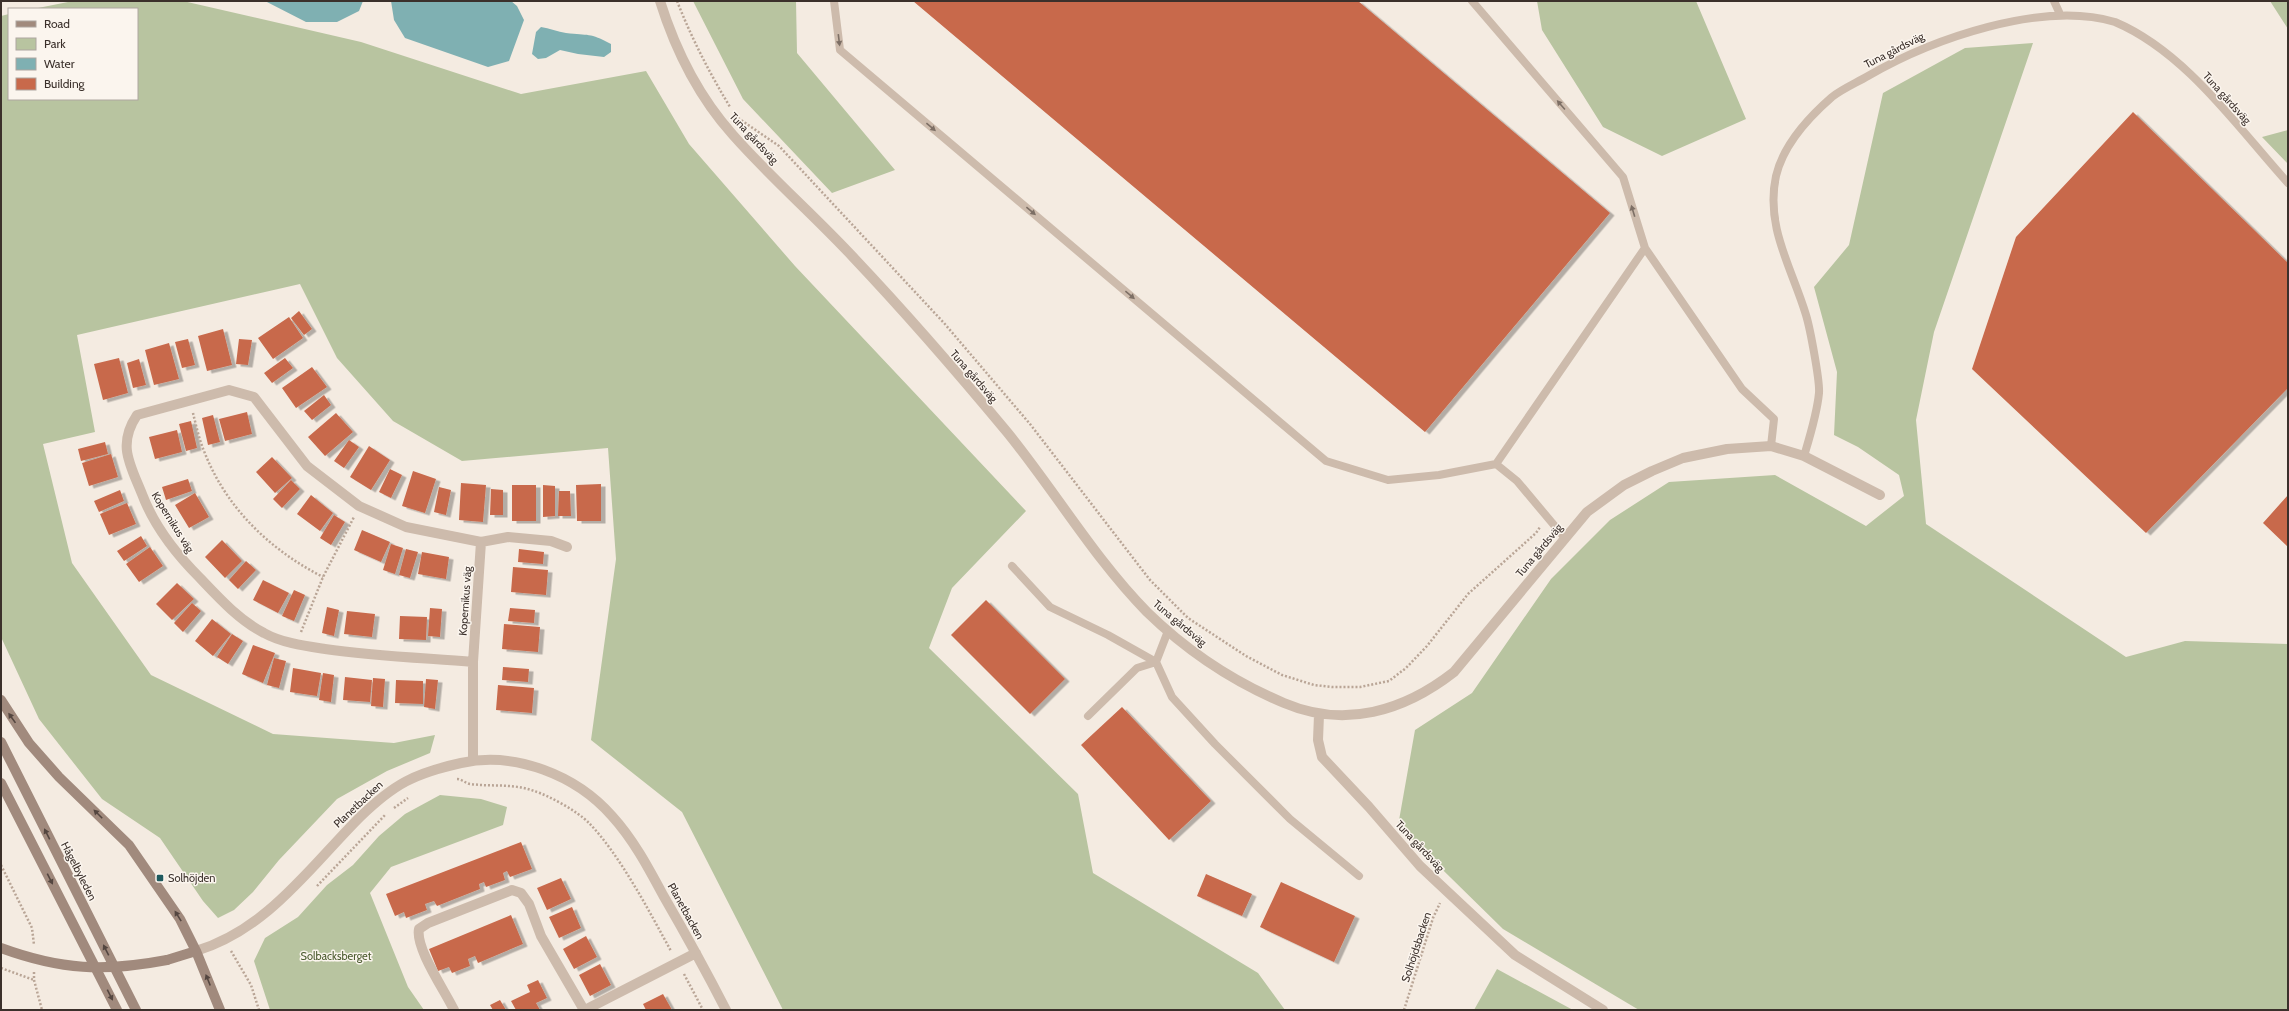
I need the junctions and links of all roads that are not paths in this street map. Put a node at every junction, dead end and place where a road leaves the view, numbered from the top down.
1 (660, 1) edge
2 (834, 1) edge
3 (1472, 1) edge
4 (2054, 1) edge
5 (2063, 1) edge
6 (2058, 12) junction
7 (2288, 183) edge
8 (1645, 248) junction
9 (1771, 446) junction
10 (1804, 456) junction
11 (1496, 464) junction
12 (1880, 495) dead end
13 (1564, 537) junction
14 (482, 542) junction
15 (567, 547) dead end
16 (1012, 566) dead end
17 (1168, 631) junction
18 (473, 662) junction
19 (1156, 662) junction
20 (1, 700) edge
21 (1319, 715) junction
22 (1088, 716) dead end
23 (1, 742) edge
24 (472, 761) junction
25 (1, 783) edge
26 (1, 792) edge
27 (26, 832) junction
28 (1359, 876) dead end
29 (1, 948) edge
30 (196, 951) junction
31 (696, 953) junction
32 (117, 1010) edge
33 (136, 1010) edge
34 (220, 1010) edge
35 (454, 1010) edge
36 (584, 1010) edge
37 (726, 1010) edge
38 (1603, 1010) edge

1 - 17 street, Tuna gårdsväg
2 -> 11 lane
8 -> 3 lane
4 - 6 lane
5 - 6 lane
6 - 7 lane, Tuna gårdsväg
6 - 10 lane, Tuna gårdsväg
8 - 9 lane
8 - 11 lane
9 - 10 street, Tuna gårdsväg
9 - 13 street, Tuna gårdsväg
10 - 12 street, Tuna gårdsväg
11 - 13 lane
13 - 21 street, Tuna gårdsväg
14 - 15 street, Kopernikus väg
14 - 18 street, Kopernikus väg
14 - 18 street, Kopernikus väg
16 - 19 lane
17 - 19 lane
17 - 21 street, Tuna gårdsväg
18 - 24 street, Kopernikus väg
19 - 22 lane
19 - 28 lane
30 -> 20 main road
21 - 38 street, Tuna gårdsväg
33 -> 23 main road, Hågelbyleden
24 - 30 street, Planetbacken
24 - 31 street, Planetbacken
25 - 27 main road
26 - 27 main road
27 -> 32 main road
29 - 30 main road, bridge
34 -> 30 main road
31 - 36 street, Planetbacken
31 - 37 street, Planetbacken
35 - 36 street, Planetbacken

